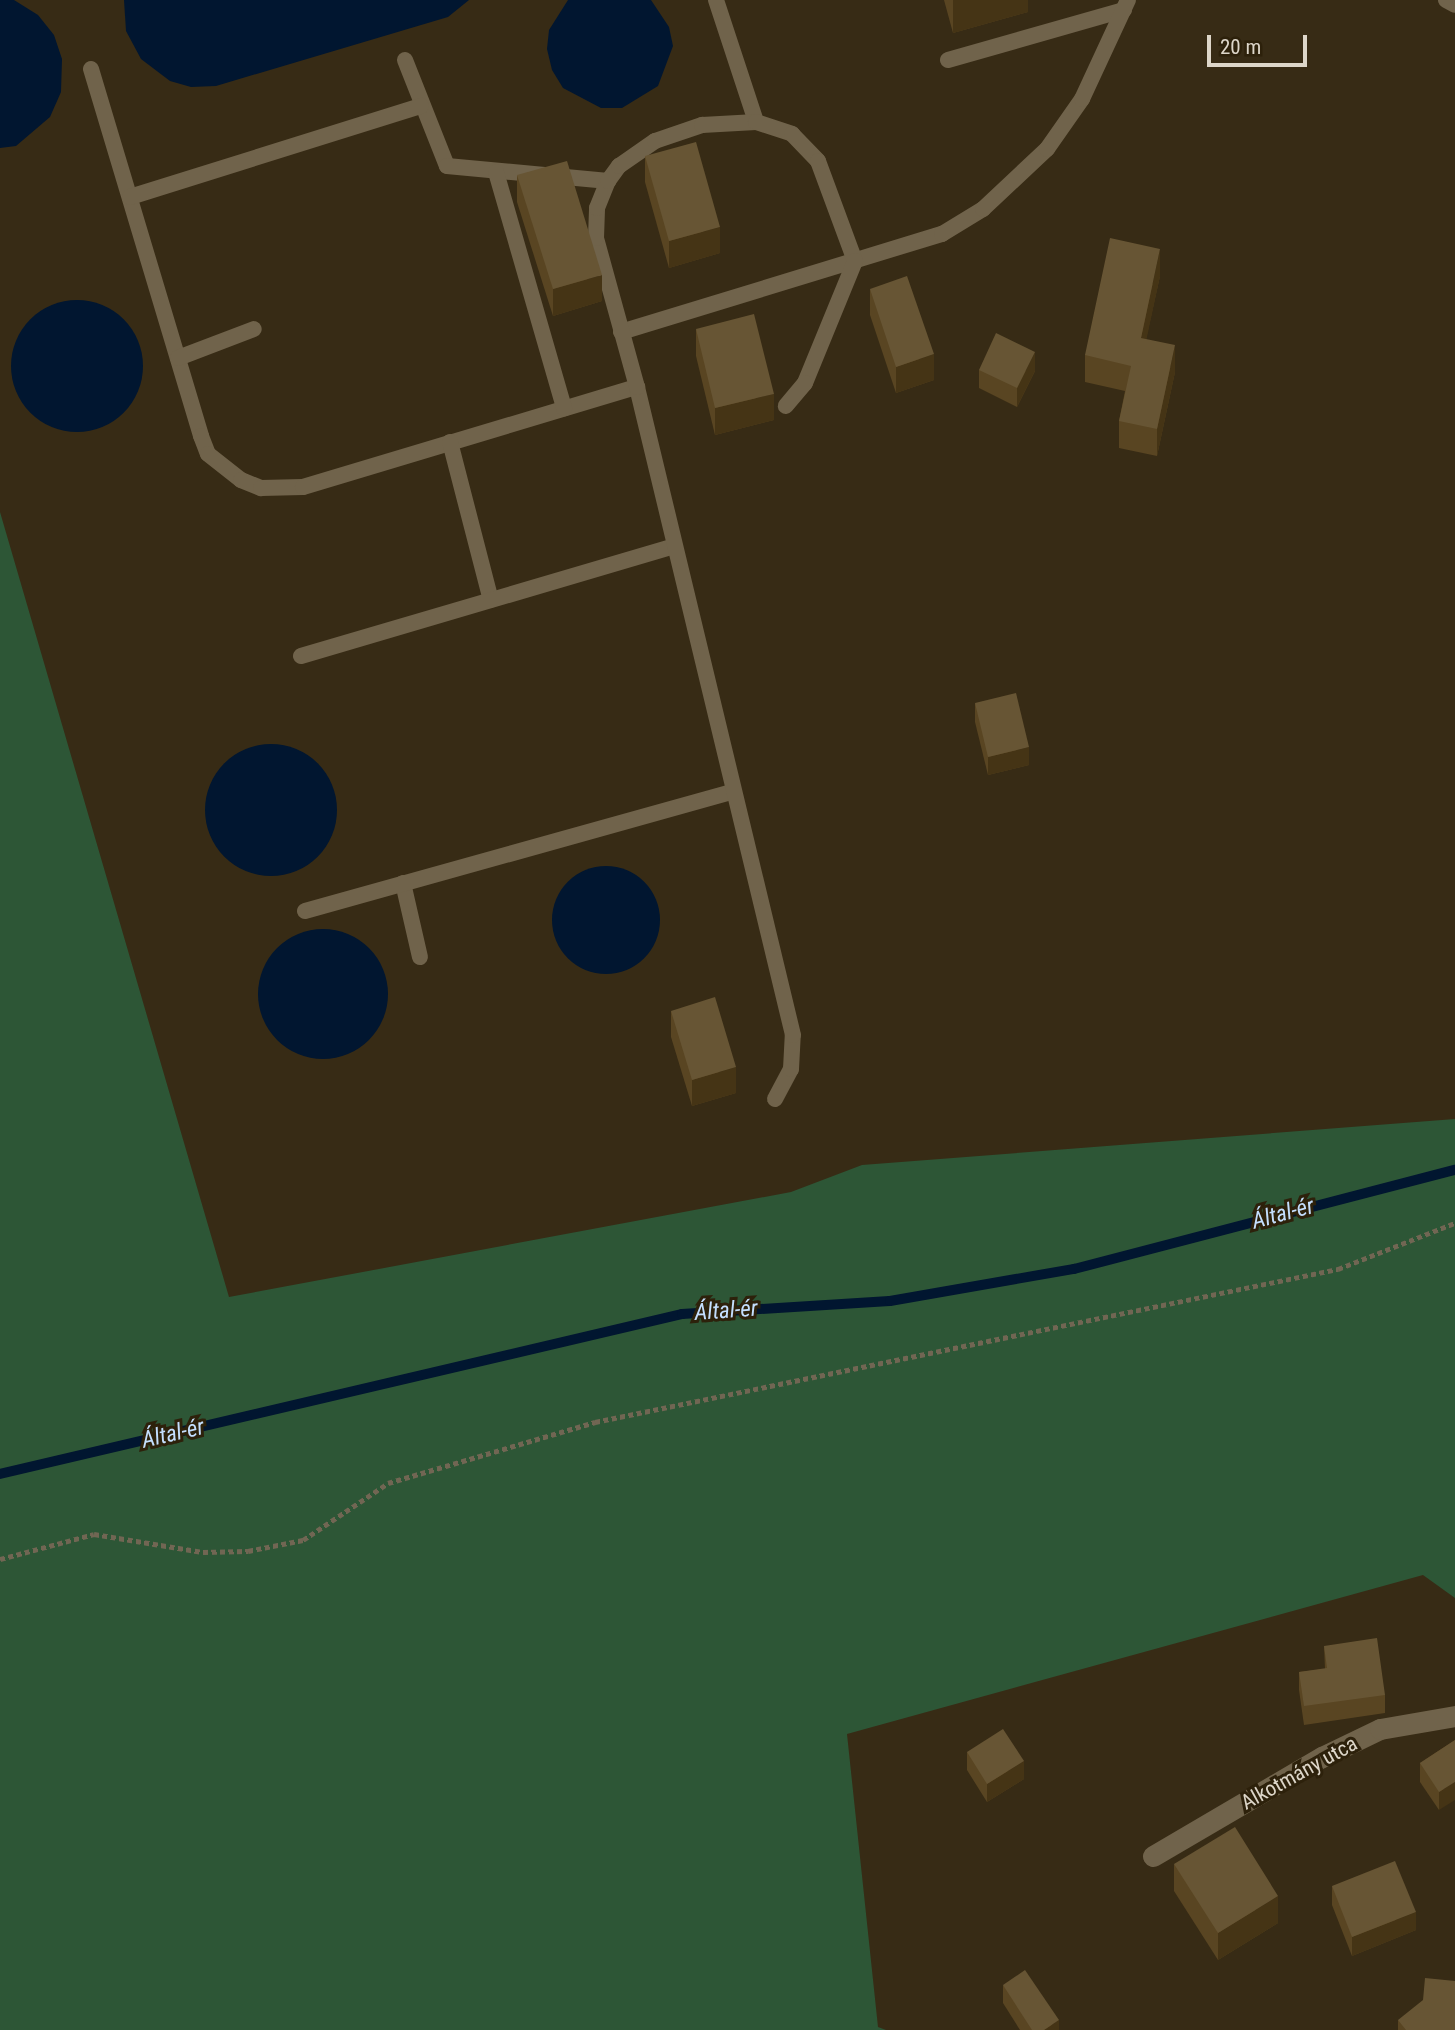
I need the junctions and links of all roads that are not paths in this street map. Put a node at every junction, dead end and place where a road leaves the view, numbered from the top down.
1 (716, 0) edge
2 (1446, 0) edge
3 (1126, 5) edge
4 (1455, 5) edge
5 (405, 60) dead end
6 (948, 60) dead end
7 (91, 69) dead end
8 (421, 106) junction
9 (756, 122) junction
10 (496, 173) junction
11 (608, 181) junction
12 (131, 197) junction
13 (855, 261) junction
14 (254, 329) dead end
15 (621, 332) junction
16 (178, 358) junction
17 (636, 387) junction
18 (786, 406) dead end
19 (565, 408) junction
20 (450, 443) junction
21 (674, 546) junction
22 (491, 600) junction
23 (301, 656) dead end
24 (734, 791) junction
25 (403, 883) junction
26 (305, 911) dead end
27 (420, 957) dead end
28 (775, 1099) dead end
29 (1455, 1716) edge
30 (1153, 1856) dead end

1 - 9 lane
2 - 4 lane
3 - 6 lane
3 - 13 lane
5 - 8 lane
7 - 12 lane
8 - 10 lane
8 - 12 lane
9 - 11 lane
9 - 13 lane
10 - 11 lane
10 - 19 lane
11 - 15 lane
12 - 16 lane
13 - 15 lane
13 - 18 lane
14 - 16 lane
15 - 17 lane
16 - 20 lane
17 - 19 lane
17 - 21 lane
19 - 20 lane
20 - 22 lane
21 - 22 lane
21 - 24 lane
22 - 23 lane
24 - 25 lane
24 - 28 lane
25 - 26 lane
25 - 27 lane
29 - 30 street, Alkotmány utca

